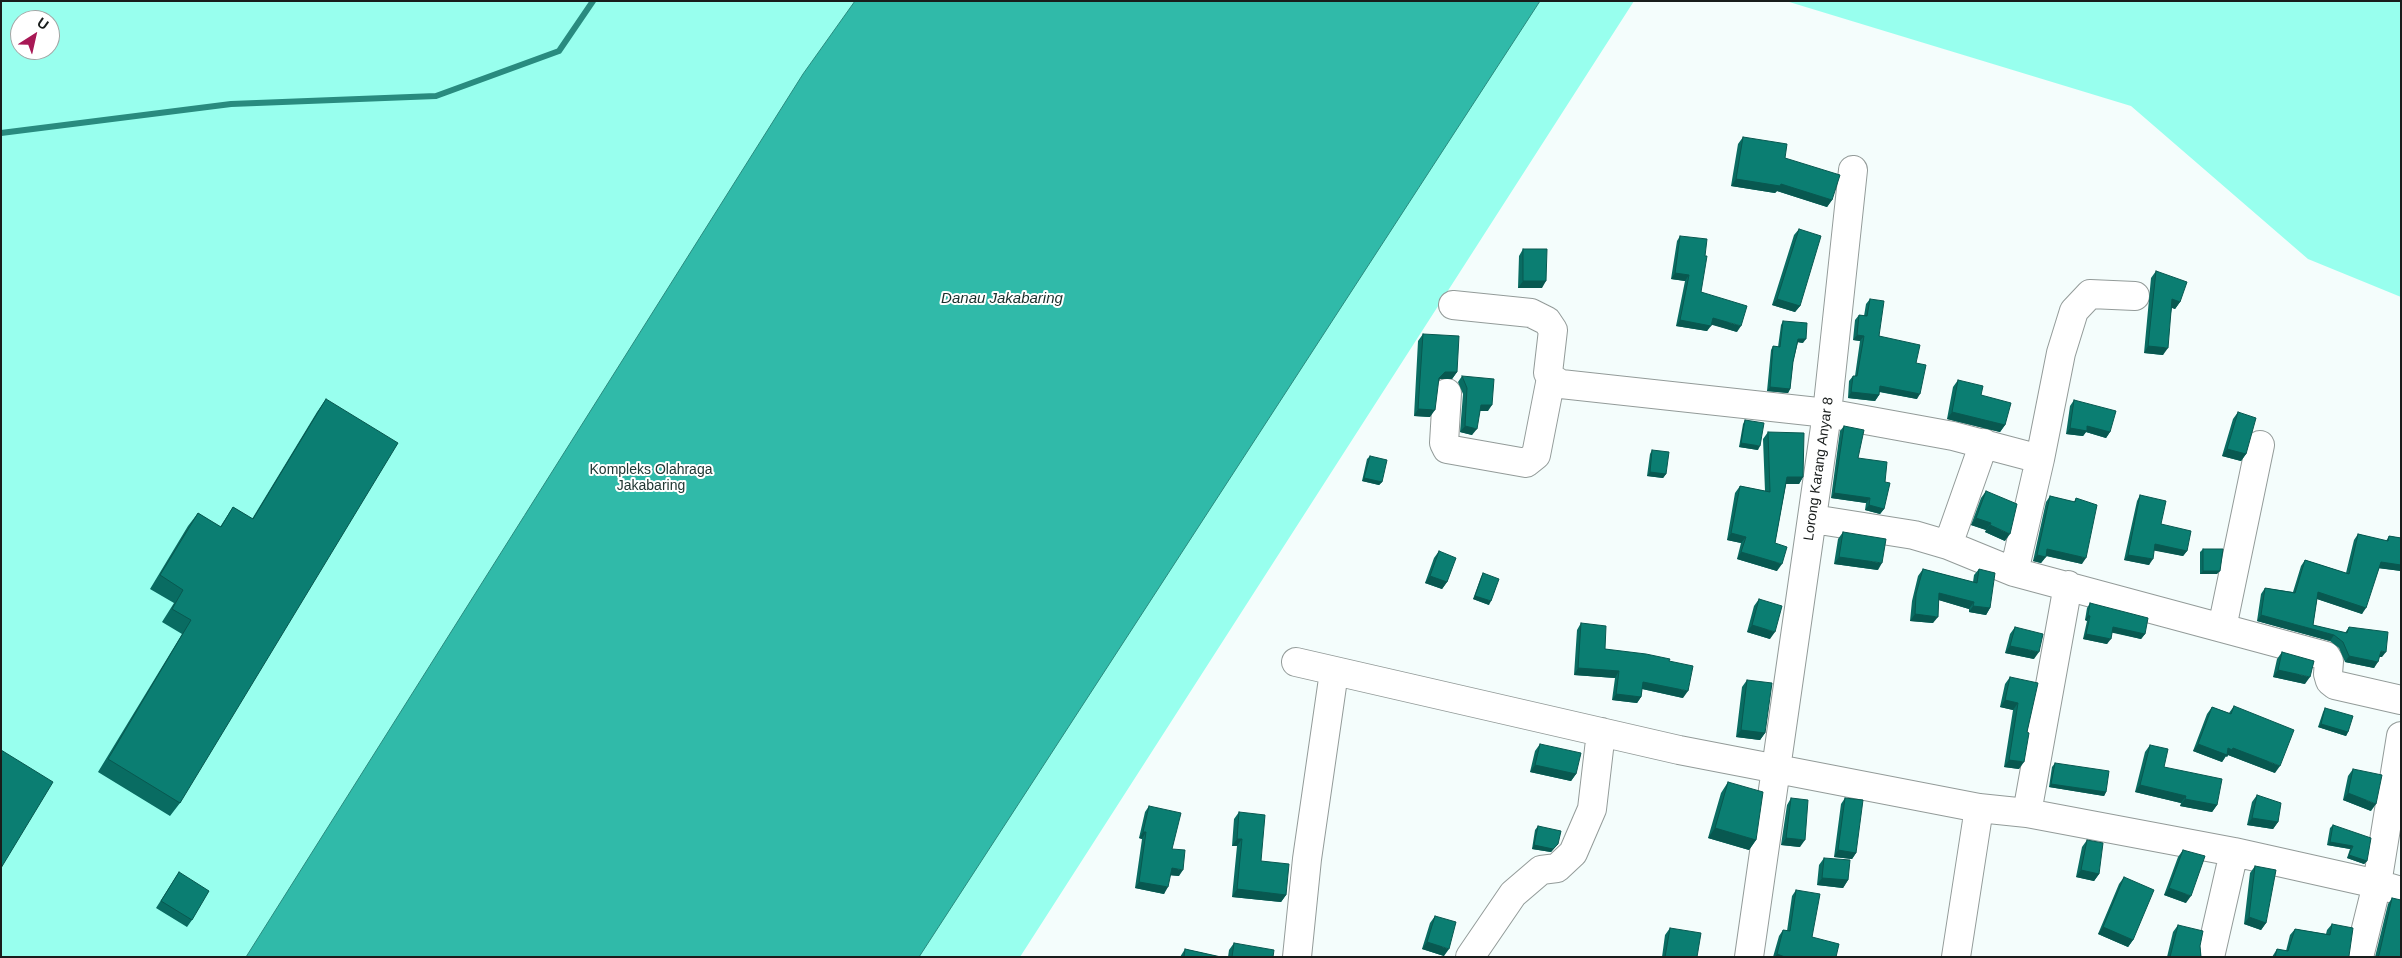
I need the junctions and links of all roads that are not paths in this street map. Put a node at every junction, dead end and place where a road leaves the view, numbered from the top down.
1 (1853, 170) dead end
2 (2135, 296) dead end
3 (1453, 305) dead end
4 (1551, 378) junction
5 (1447, 393) dead end
6 (1827, 413) junction
7 (1984, 443) junction
8 (2260, 446) dead end
9 (2040, 459) junction
10 (1813, 519) junction
11 (1948, 545) junction
12 (2014, 572) junction
13 (2068, 585) junction
14 (2222, 628) junction
15 (1296, 662) dead end
16 (1334, 672) junction
17 (2401, 700) edge
18 (1601, 732) junction
19 (2401, 736) edge
20 (1778, 768) junction
21 (1979, 808) junction
22 (2027, 814) junction
23 (2234, 852) junction
24 (2389, 887) edge
25 (1297, 957) edge
26 (1470, 957) edge
27 (1749, 957) edge
28 (1956, 957) edge
29 (2210, 957) edge
30 (2359, 957) edge

1 - 6 street, Lorong Karang Anyar 8
2 - 9 street
3 - 4 street
4 - 5 street
4 - 6 street
6 - 7 street
6 - 10 street, Lorong Karang Anyar 8
7 - 9 street
7 - 11 street
8 - 14 street
9 - 12 street
10 - 11 street
10 - 20 street, Lorong Karang Anyar 8
11 - 12 street
12 - 13 street
13 - 14 street
13 - 22 street
14 - 17 street
15 - 16 street
16 - 18 street
16 - 25 street
18 - 20 street
18 - 26 street
19 - 24 street
20 - 21 street
20 - 27 street, Lorong Karang Anyar 8
21 - 22 street
21 - 28 street
22 - 23 street
23 - 24 street
23 - 29 street
24 - 30 street

